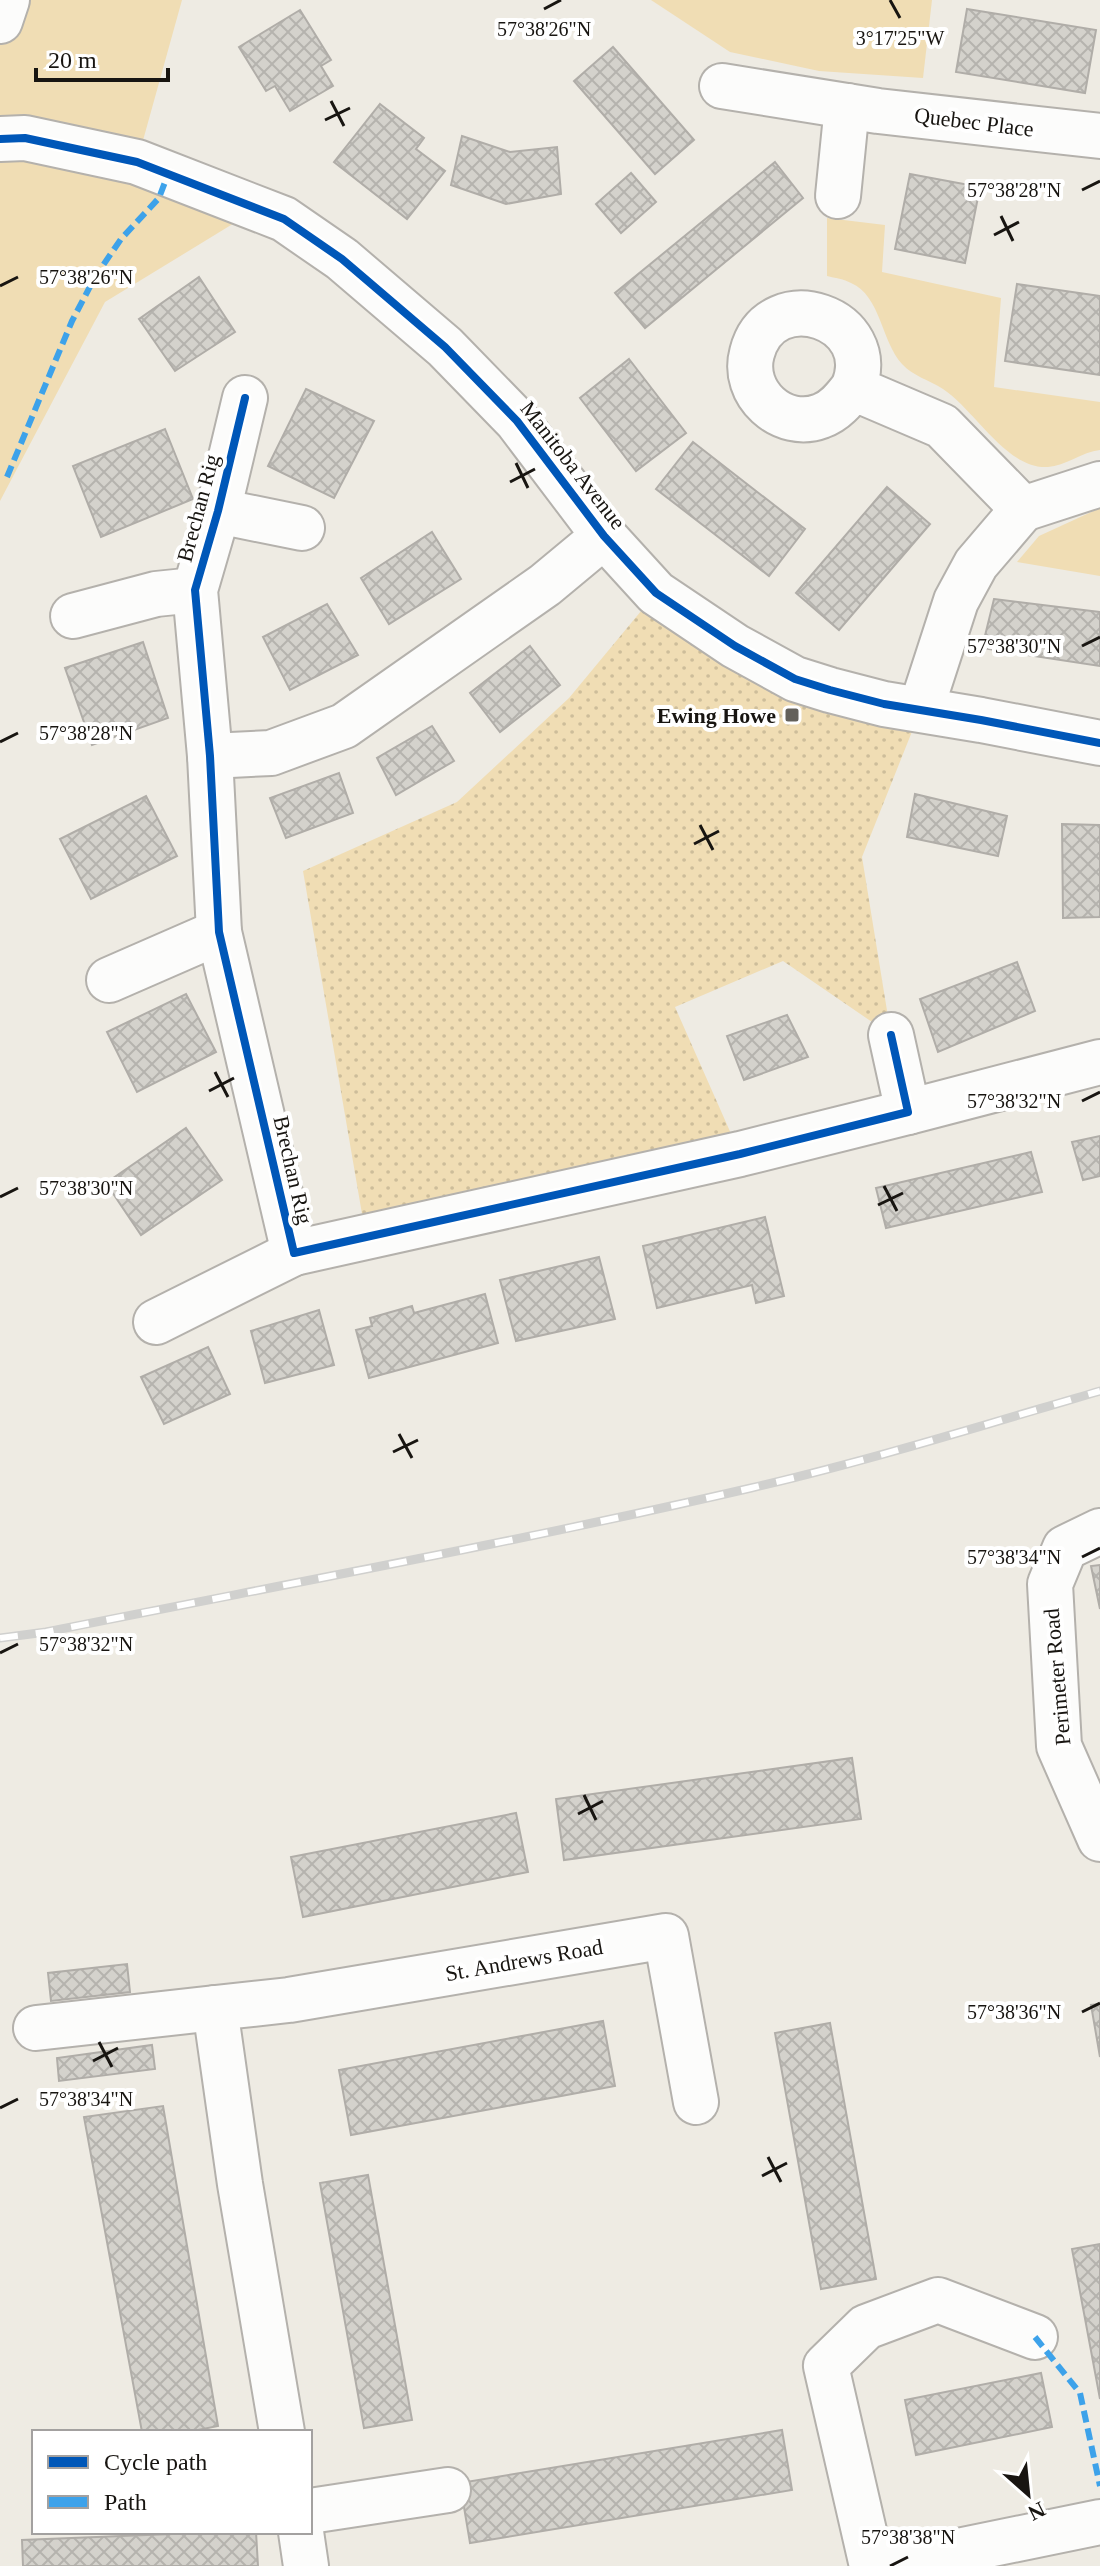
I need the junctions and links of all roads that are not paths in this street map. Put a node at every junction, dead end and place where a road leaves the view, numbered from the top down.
1 (7, 0) edge
2 (0, 21) edge
3 (722, 86) dead end
4 (847, 106) junction
5 (1100, 136) edge
6 (0, 139) edge
7 (838, 196) dead end
8 (853, 388) dead end
9 (245, 398) dead end
10 (1100, 484) edge
11 (1023, 509) junction
12 (218, 511) junction
13 (302, 528) dead end
14 (604, 536) junction
15 (195, 590) junction
16 (73, 616) dead end
17 (921, 709) junction
18 (1100, 743) edge
19 (210, 756) junction
20 (219, 932) junction
21 (109, 980) dead end
22 (891, 1035) dead end
23 (1100, 1062) edge
24 (908, 1112) junction
25 (294, 1253) junction
26 (156, 1322) dead end
27 (1100, 1531) edge
28 (1100, 1839) edge
29 (215, 2008) junction
30 (36, 2028) dead end
31 (696, 2102) dead end
32 (1035, 2337) dead end
33 (282, 2430) edge
34 (448, 2490) dead end
35 (312, 2511) edge
36 (1100, 2522) edge
37 (301, 2534) edge
38 (306, 2566) edge
39 (872, 2566) edge
40 (885, 2566) edge

1 - 2 street
3 - 4 street, Quebec Place
4 - 5 street, Quebec Place
4 - 7 street
6 - 14 street, Manitoba Avenue
8 - 11 street
9 - 12 street, Brechan Rig
10 - 11 street
11 - 17 street
12 - 13 street, Brechan Rig
12 - 15 street, Brechan Rig
14 - 17 street, Manitoba Avenue
14 - 19 street
15 - 16 street, Brechan Rig
15 - 19 street, Brechan Rig
17 - 18 street, Manitoba Avenue
19 - 20 street, Brechan Rig
20 - 21 street
20 - 25 street, Brechan Rig
22 - 24 street
23 - 24 street, Brechan Rig
24 - 25 street, Brechan Rig
25 - 26 street, Brechan Rig
27 - 28 street, Perimeter Road
29 - 30 street, St. Andrews Road
29 - 31 street, St. Andrews Road
29 - 33 street
32 - 39 street
34 - 35 street
36 - 40 street
37 - 38 street

